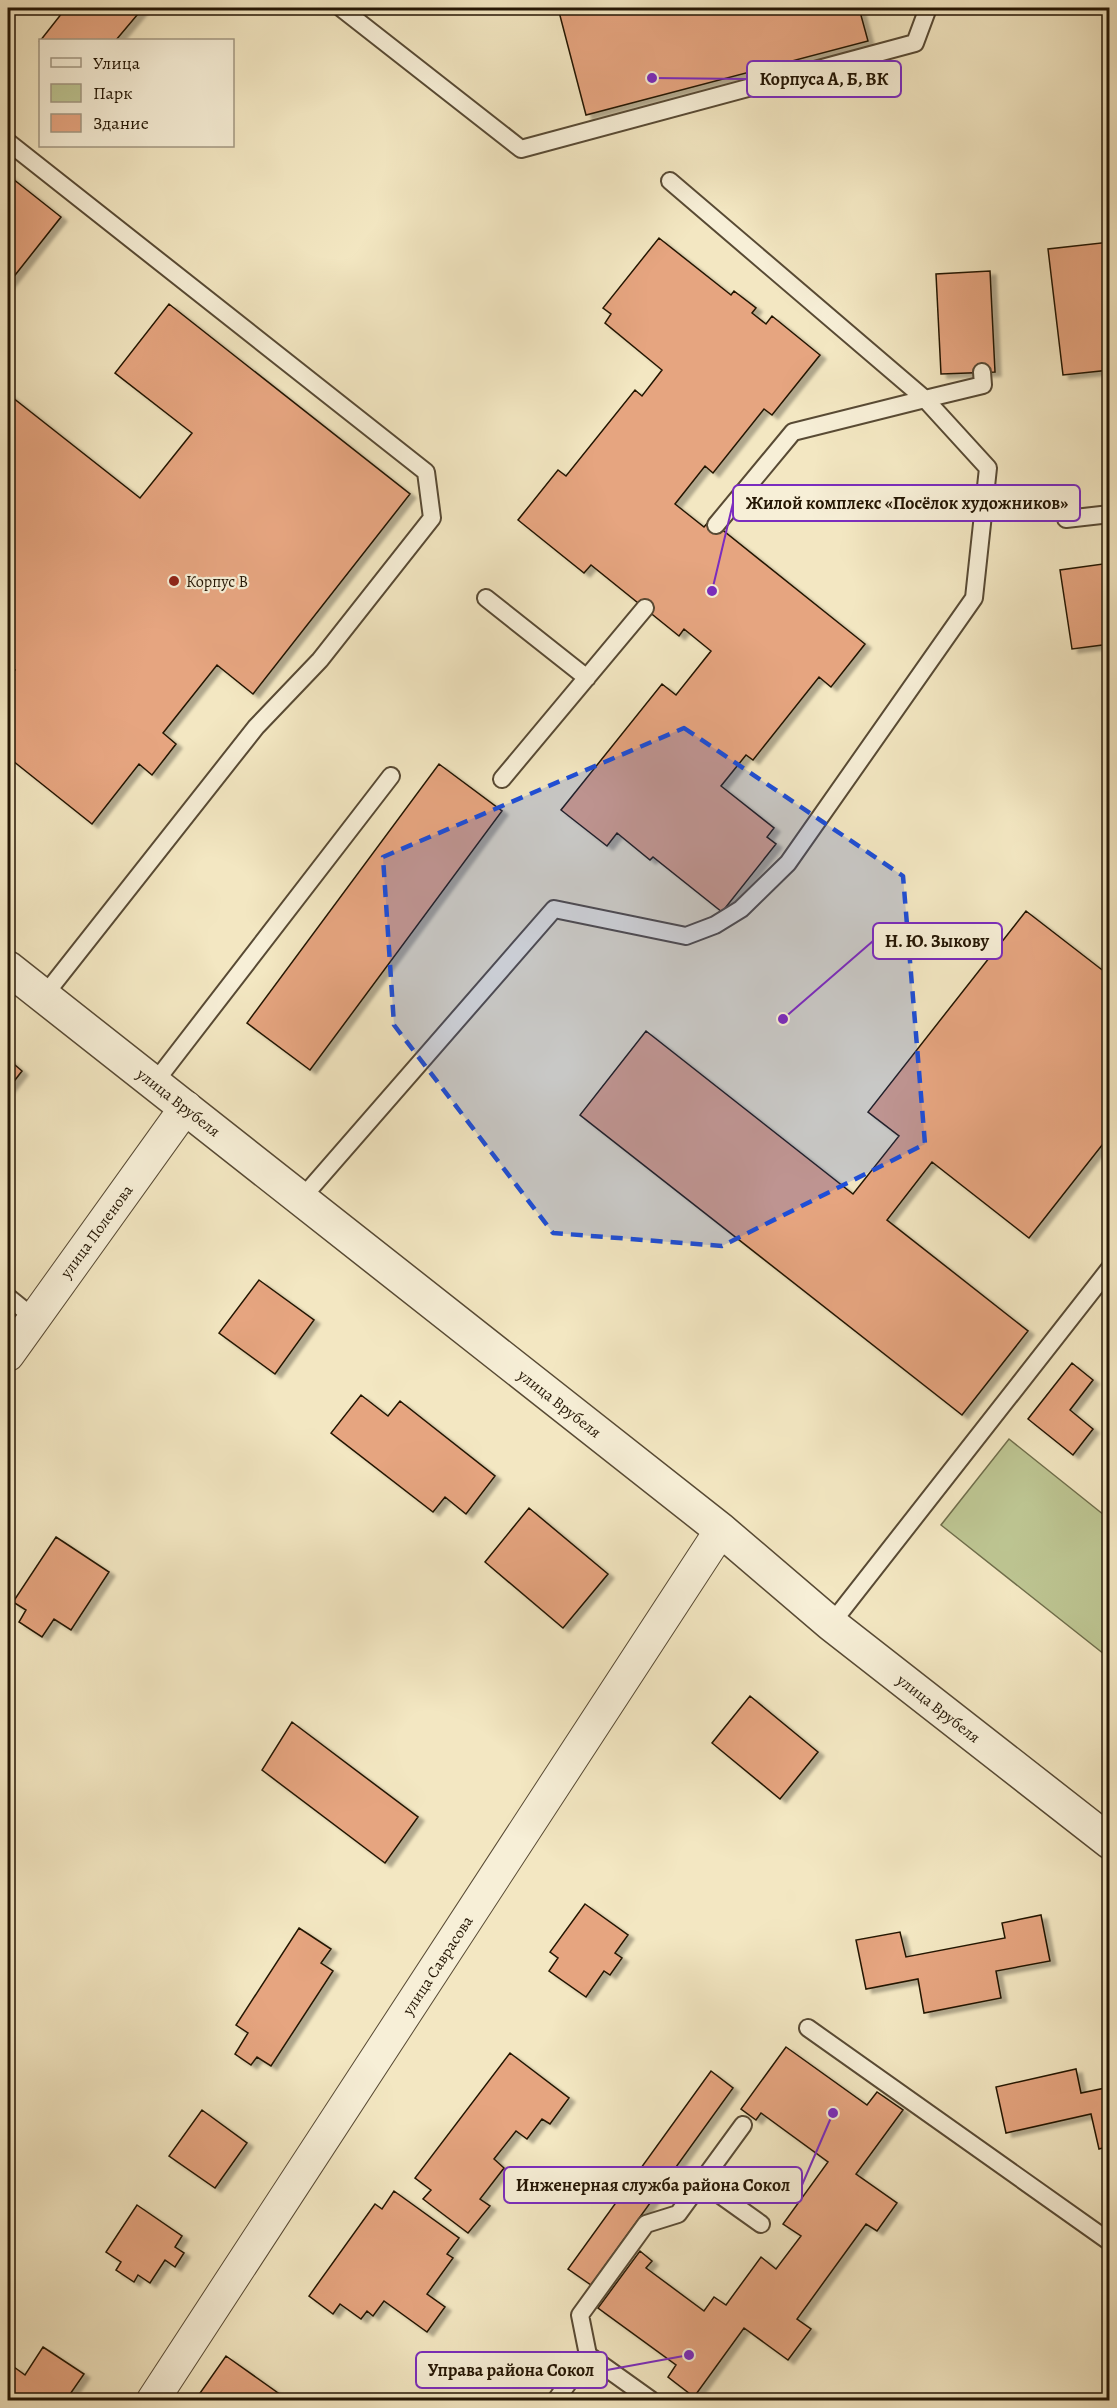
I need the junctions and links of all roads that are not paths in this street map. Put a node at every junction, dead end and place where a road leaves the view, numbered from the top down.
1 (341, 8) edge
2 (928, 8) edge
3 (8, 142) edge
4 (670, 181) dead end
5 (982, 372) dead end
6 (925, 399) junction
7 (1110, 514) edge
8 (1066, 519) dead end
9 (716, 525) dead end
10 (486, 598) dead end
11 (645, 608) dead end
12 (587, 678) junction
13 (391, 776) dead end
14 (502, 779) dead end
15 (8, 968) edge
16 (43, 996) junction
17 (155, 1082) junction
18 (186, 1107) junction
19 (302, 1198) junction
20 (1110, 1268) edge
21 (8, 1297) edge
22 (34, 1318) junction
23 (8, 1355) edge
24 (722, 1530) junction
25 (831, 1624) junction
26 (1110, 1842) edge
27 (808, 2028) dead end
28 (743, 2125) dead end
29 (702, 2181) junction
30 (761, 2224) dead end
31 (1110, 2242) edge
32 (588, 2355) junction
33 (153, 2400) edge
34 (556, 2400) edge
35 (651, 2400) edge

1 - 2 lane
3 - 16 lane
4 - 6 lane
5 - 6 lane
6 - 9 lane
6 - 19 lane
7 - 8 lane
10 - 12 lane
11 - 12 lane
12 - 14 lane
13 - 17 lane
15 - 16 street, улица Врубеля
16 - 17 street, улица Врубеля
17 - 18 street, улица Врубеля
18 - 19 street, улица Врубеля
18 - 22 street, улица Поленова
19 - 24 street, улица Врубеля
20 - 25 lane
21 - 22 lane
22 - 23 street, улица Поленова
24 - 25 street, улица Врубеля
24 - 33 street, улица Саврасова
25 - 26 street, улица Врубеля
27 - 31 lane
28 - 29 lane
29 - 30 lane
29 - 32 lane
32 - 34 lane
32 - 35 lane

